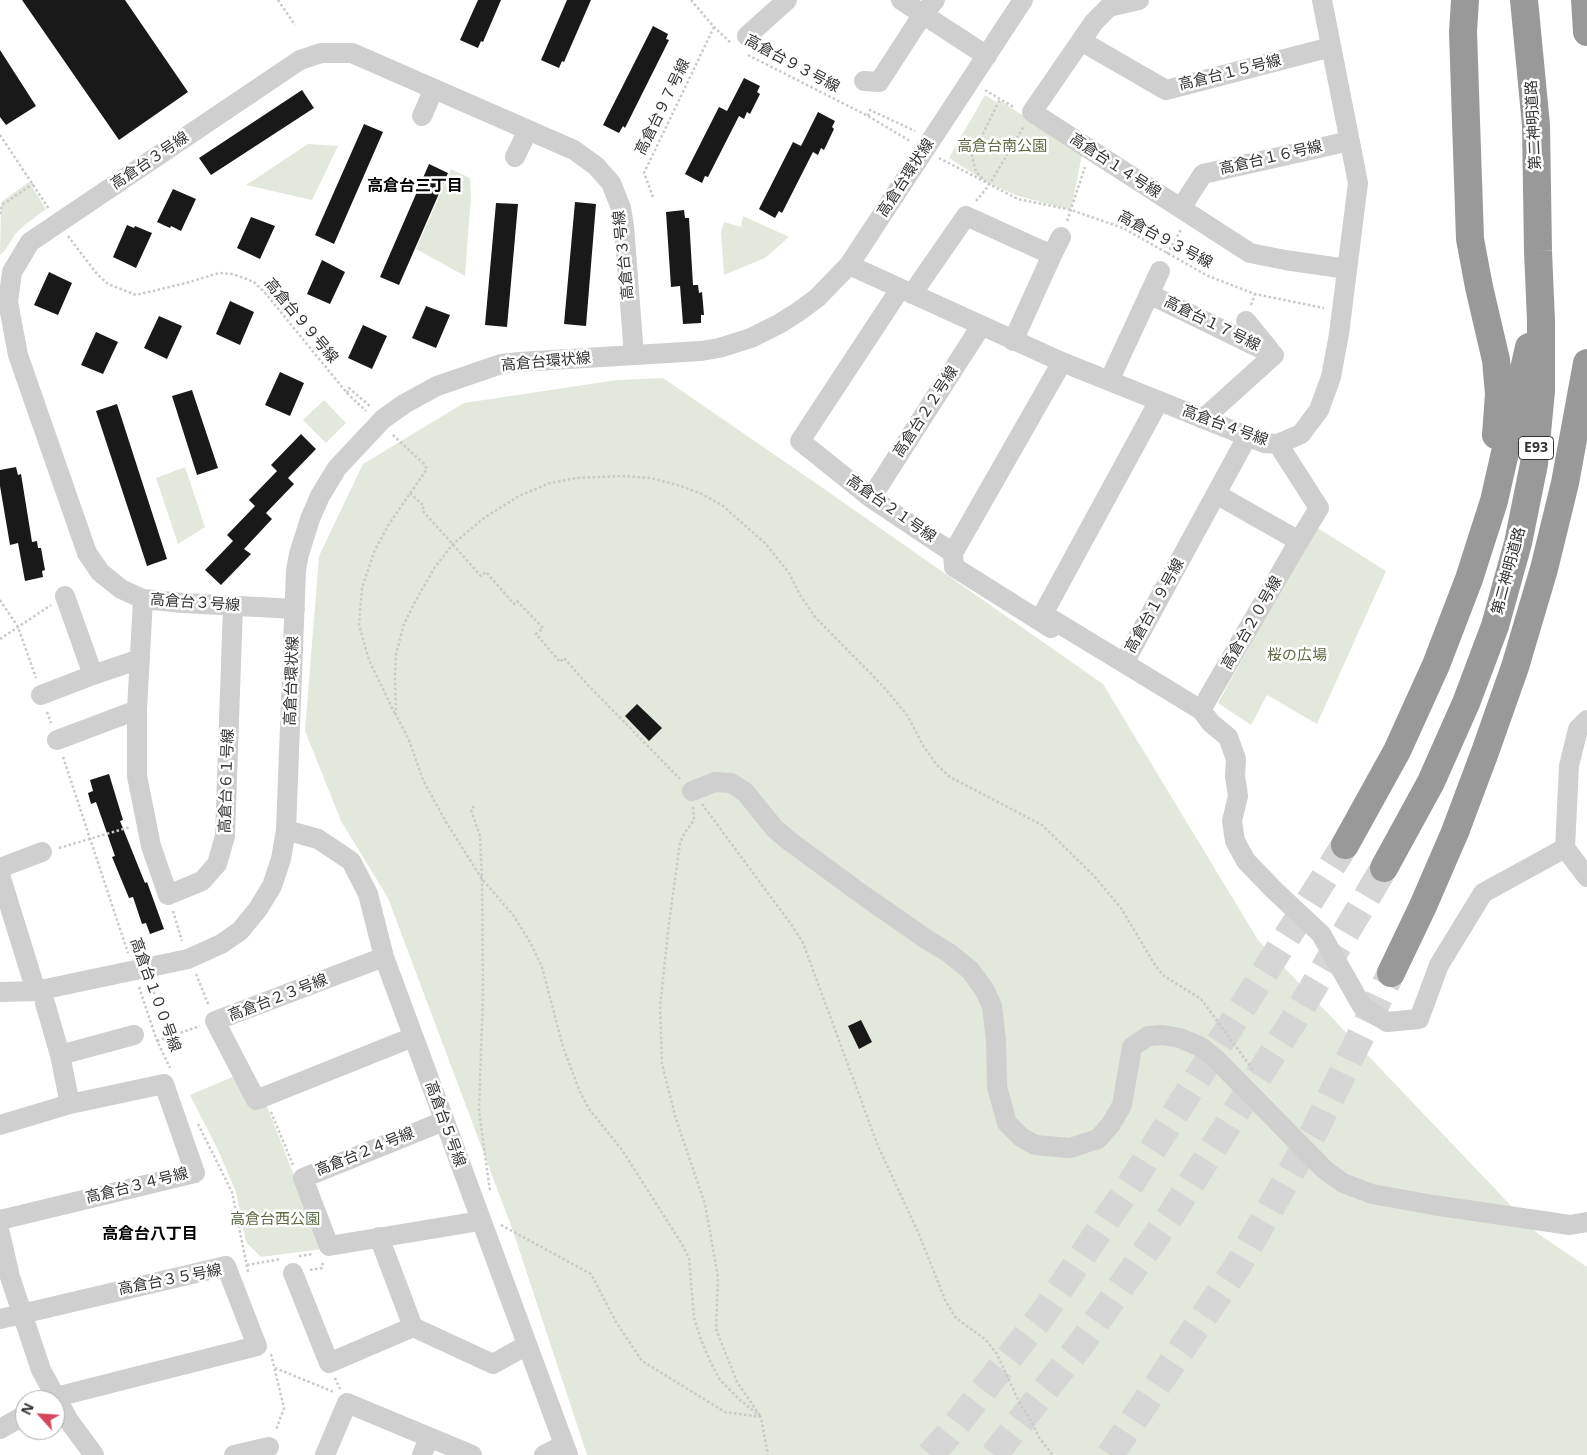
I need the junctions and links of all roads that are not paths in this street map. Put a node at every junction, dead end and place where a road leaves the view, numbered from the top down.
1 (787, 0) edge
2 (901, 0) edge
3 (1023, 0) edge
4 (1139, 0) edge
5 (1322, 0) edge
6 (1465, 0) edge
7 (1524, 0) edge
8 (1585, 0) edge
9 (929, 7) edge
10 (1587, 32) edge
11 (1081, 41) junction
12 (743, 46) road end
13 (1331, 47) junction
14 (987, 56) junction
15 (864, 81) dead end
16 (434, 89) junction
17 (422, 116) dead end
18 (528, 130) junction
19 (1350, 141) junction
20 (516, 157) dead end
21 (1186, 212) junction
22 (1061, 237) dead end
23 (1538, 251) junction
24 (1052, 255) junction
25 (849, 265) junction
26 (1347, 269) junction
27 (6, 270) edge
28 (1160, 271) dead end
29 (906, 291) junction
30 (1149, 294) junction
31 (1246, 321) dead end
32 (981, 326) junction
33 (1014, 340) junction
34 (634, 355) junction
35 (1274, 355) junction
36 (1062, 362) junction
37 (1587, 363) edge
38 (1109, 381) junction
39 (1159, 401) junction
40 (1203, 419) junction
41 (1248, 437) junction
42 (1278, 444) junction
43 (1216, 494) junction
44 (871, 498) junction
45 (1300, 541) junction
46 (953, 553) junction
47 (1469, 579) junction
48 (65, 596) dead end
49 (142, 599) junction
50 (233, 606) junction
51 (295, 609) junction
52 (1068, 629) junction
53 (140, 659) junction
54 (1124, 663) junction
55 (93, 675) junction
56 (41, 695) road end
57 (137, 710) junction
58 (1201, 710) junction
59 (1587, 720) edge
60 (57, 740) road end
61 (692, 791) road end
62 (286, 830) junction
63 (1345, 844) tunnel mouth
64 (1565, 848) junction
65 (42, 852) road end
66 (0, 868) edge
67 (1384, 868) tunnel mouth
68 (0, 875) edge
69 (1587, 877) edge
70 (6, 913) edge
71 (384, 957) junction
72 (1391, 973) tunnel mouth
73 (0, 992) edge
74 (41, 997) junction
75 (134, 1035) dead end
76 (414, 1037) junction
77 (60, 1055) junction
78 (70, 1104) junction
79 (444, 1121) junction
80 (0, 1125) edge
81 (0, 1220) edge
82 (488, 1221) junction
83 (1587, 1222) edge
84 (0, 1233) edge
85 (379, 1237) junction
86 (293, 1273) road end
87 (22, 1312) junction
88 (0, 1319) edge
89 (413, 1327) junction
90 (527, 1345) junction
91 (50, 1390) edge
92 (65, 1396) edge
93 (65, 1416) edge
94 (15, 1421) edge
95 (0, 1429) edge
96 (425, 1446) edge
97 (269, 1447) road end
98 (566, 1450) edge
99 (94, 1455) edge
100 (234, 1455) edge
101 (325, 1455) edge
102 (472, 1455) edge
103 (544, 1455) edge

1 - 12 street
2 - 9 street
3 - 14 street, 高倉台環状線
4 - 11 street
5 - 13 street, 高倉台４号線
6 - 47 highway
7 - 23 highway, 第二神明道路 / E93
8 - 10 highway
9 - 14 street
9 - 15 street
11 - 13 street, 高倉台１５号線
11 - 21 street, 高倉台１４号線
13 - 19 street, 高倉台４号線
14 - 25 street, 高倉台環状線
16 - 17 street
16 - 18 street, 高倉台３号線
16 - 27 street, 高倉台３号線
18 - 20 street
18 - 34 street, 高倉台３号線
19 - 21 street, 高倉台１６号線
19 - 26 street, 高倉台４号線
21 - 26 street, 高倉台１４号線
22 - 24 street
23 - 47 highway, 第二神明道路 / E93
23 - 67 highway, 第二神明道路 / E93
24 - 29 street
24 - 33 street
25 - 29 street, 高倉台４号線
25 - 34 street, 高倉台環状線
26 - 42 street, 高倉台４号線
27 - 49 street, 高倉台３号線
28 - 30 street, 高倉台１７号線
29 - 32 street, 高倉台４号線
29 - 44 street, 高倉台２１号線
30 - 35 street, 高倉台１７号線
30 - 38 street, 高倉台１７号線
31 - 35 street, 高倉台１７号線
32 - 33 street, 高倉台４号線
32 - 44 street, 高倉台２２号線
33 - 36 street, 高倉台４号線
34 - 51 street, 高倉台環状線
35 - 40 street, 高倉台１７号線
36 - 38 street, 高倉台４号線
36 - 46 street, 高倉台２１号線
37 - 72 highway, E93
38 - 39 street, 高倉台４号線
39 - 40 street, 高倉台４号線
39 - 52 street, 高倉台１９号線
40 - 41 street, 高倉台４号線
41 - 42 street, 高倉台４号線
41 - 43 street, 高倉台１９号線
42 - 45 street, 高倉台２０号線
43 - 45 street
43 - 54 street, 高倉台１９号線
44 - 46 street, 高倉台２１号線
45 - 58 street, 高倉台２０号線
46 - 52 street
47 - 63 highway, 第二神明道路 / E93
48 - 55 street
49 - 50 street, 高倉台３号線
49 - 53 street
50 - 51 street, 高倉台３号線
50 - 57 street, 高倉台６１号線
51 - 62 street, 高倉台環状線
52 - 54 street, 高倉台１９号線
53 - 55 street
53 - 57 street
54 - 58 street
55 - 56 street
57 - 60 street
58 - 64 street
59 - 64 street
61 - 83 street
62 - 71 street, 高倉台５号線
62 - 74 street, 高倉台環状線
64 - 69 street
65 - 66 street
68 - 70 street
70 - 74 street
71 - 76 street, 高倉台５号線
71 - 76 street, 高倉台２３号線
73 - 74 street, 高倉台環状線
74 - 77 street
75 - 77 street
76 - 79 street, 高倉台５号線
77 - 78 street
78 - 80 street
78 - 81 street, 高倉台３４号線
79 - 82 street, 高倉台５号線
79 - 85 street, 高倉台２４号線
82 - 85 street, 高倉台２４号線
82 - 90 street, 高倉台５号線
84 - 87 street
85 - 89 street
86 - 89 street
87 - 88 street, 高倉台３５号線
87 - 91 street
87 - 92 street, 高倉台３５号線
89 - 90 street
90 - 98 street, 高倉台５号線
93 - 99 street
94 - 95 street
96 - 101 street
96 - 102 street
97 - 100 street
98 - 103 street

